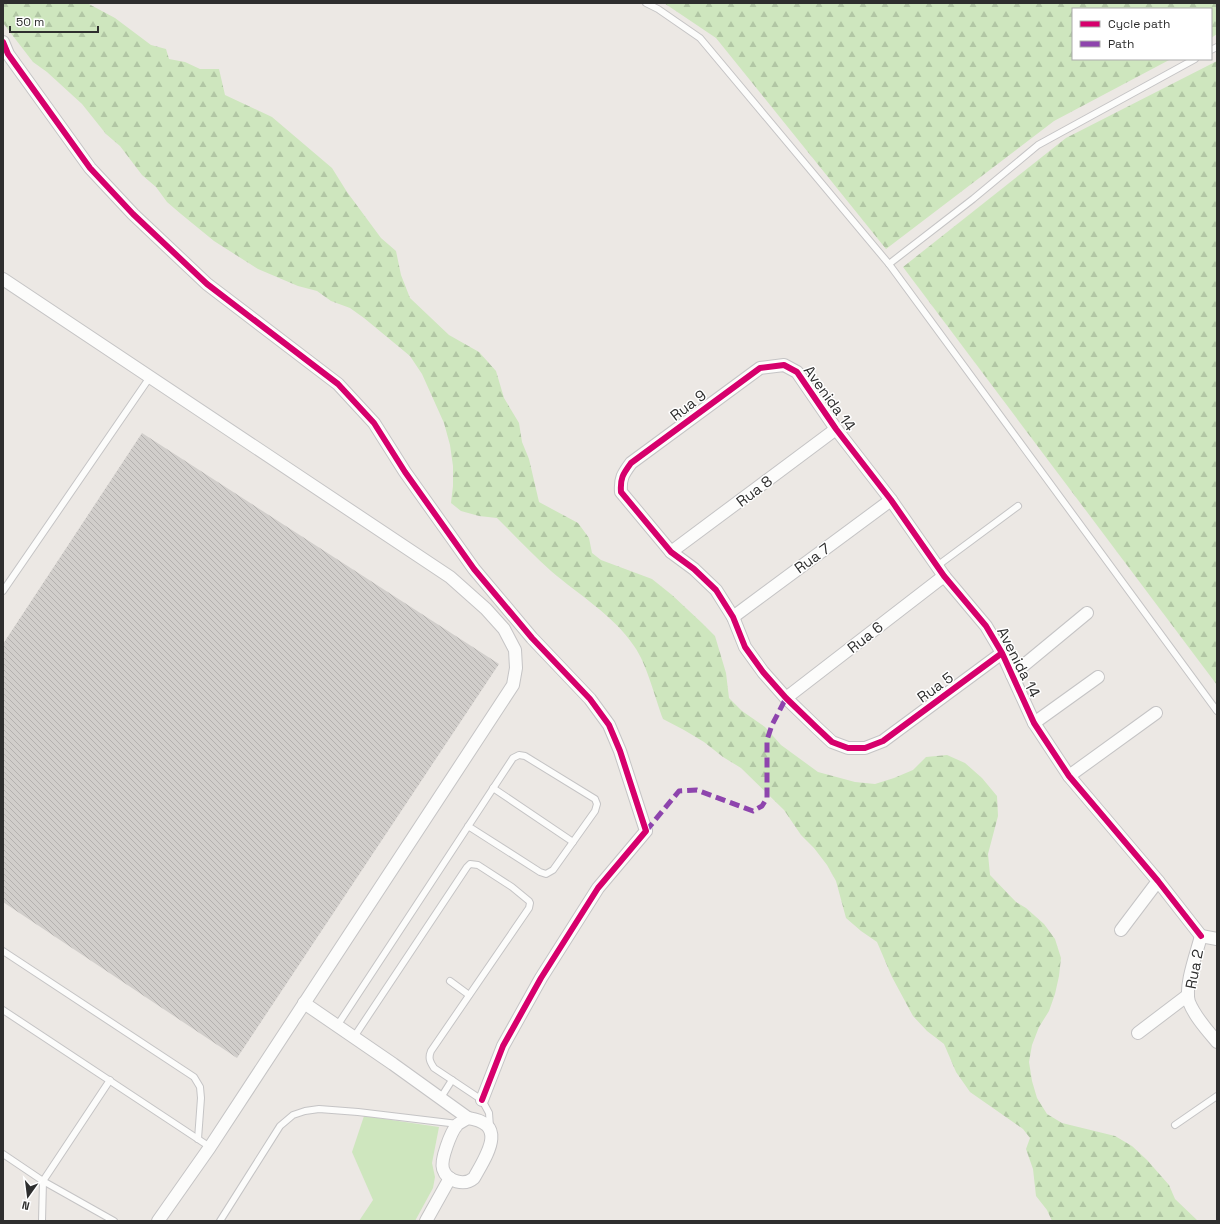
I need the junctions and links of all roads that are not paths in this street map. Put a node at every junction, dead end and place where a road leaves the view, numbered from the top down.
1 (646, 3) edge
2 (3, 42) edge
3 (1193, 60) edge
4 (889, 264) junction
5 (3, 279) edge
6 (760, 368) joint
7 (150, 377) junction
8 (836, 429) junction
9 (631, 464) joint
10 (890, 500) junction
11 (1018, 506) dead end
12 (671, 552) junction
13 (940, 571) junction
14 (3, 591) edge
15 (1087, 613) dead end
16 (733, 616) junction
17 (1002, 653) junction
18 (1012, 675) junction
19 (1098, 677) dead end
20 (786, 698) junction
21 (1217, 711) edge
22 (1156, 713) dead end
23 (1034, 723) junction
24 (1069, 776) junction
25 (493, 788) junction
26 (468, 826) junction
27 (574, 842) junction
28 (1158, 881) junction
29 (1121, 930) dead end
30 (1201, 936) junction
31 (1217, 939) edge
32 (3, 951) edge
33 (450, 981) dead end
34 (469, 995) junction
35 (1188, 995) junction
36 (304, 1003) junction
37 (3, 1010) edge
38 (337, 1026) junction
39 (1138, 1032) dead end
40 (354, 1037) junction
41 (1217, 1042) edge
42 (110, 1080) junction
43 (452, 1080) junction
44 (1217, 1096) edge
45 (440, 1099) junction
46 (482, 1100) junction
47 (463, 1121) junction
48 (1175, 1125) dead end
49 (490, 1129) junction
50 (198, 1139) junction
51 (210, 1146) junction
52 (3, 1154) edge
53 (453, 1180) junction
54 (43, 1181) junction
55 (42, 1221) edge
56 (114, 1221) edge
57 (158, 1221) edge
58 (220, 1221) edge
59 (426, 1221) edge
60 (435, 1221) edge

1 - 4 lane
2 - 46 street
3 - 4 lane
4 - 21 lane
5 - 7 street
6 - 8 street, Avenida 14
6 - 9 street, Rua 9
7 - 14 lane
7 - 36 street
8 - 10 street, Avenida 14
8 - 12 street, Rua 8
9 - 12 street, Rua 5
10 - 13 street, Avenida 14
10 - 16 street, Rua 7
11 - 13 lane
12 - 16 street, Rua 5
13 - 17 street, Avenida 14
13 - 20 street, Rua 6
15 - 18 street
16 - 20 street, Rua 5
17 - 18 street, Avenida 14
17 - 20 street, Rua 5
18 - 23 street, Avenida 14
19 - 23 street
22 - 24 street
23 - 24 street, Avenida 14
24 - 28 street, Avenida 14
25 - 26 lane
25 - 27 lane
25 - 27 lane
26 - 27 lane
26 - 38 lane
28 - 29 street
28 - 30 street, Avenida 14
30 - 31 street
30 - 35 street, Rua 2
32 - 50 lane
33 - 34 lane
34 - 40 lane
34 - 43 lane
35 - 39 street
35 - 41 street, Rua 2
36 - 38 street
36 - 51 street
37 - 42 lane
38 - 40 street
40 - 45 street
42 - 50 lane
42 - 54 lane
43 - 45 lane
43 - 46 lane
44 - 48 lane
45 - 47 street
46 - 49 lane
47 - 49 street
47 - 53 street
47 - 58 lane
49 - 53 street
50 - 51 lane
51 - 57 street
52 - 54 lane
53 - 59 street
53 - 60 street
54 - 55 lane
54 - 56 lane

